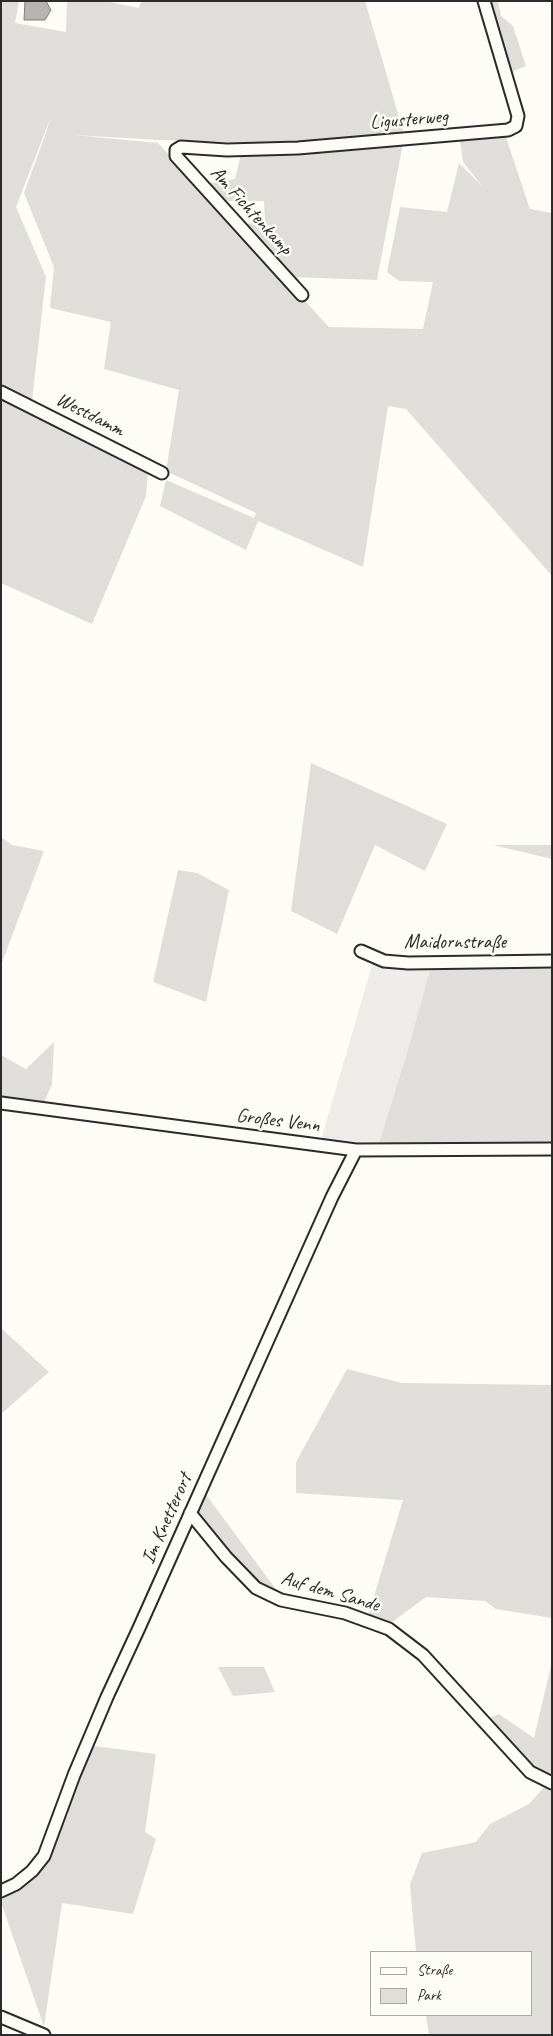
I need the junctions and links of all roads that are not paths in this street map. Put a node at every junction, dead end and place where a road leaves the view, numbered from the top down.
1 (484, 1) edge
2 (176, 150) joint
3 (302, 295) dead end
4 (1, 392) edge
5 (162, 473) dead end
6 (361, 951) dead end
7 (552, 961) edge
8 (1, 1103) edge
9 (552, 1149) edge
10 (356, 1150) junction
11 (190, 1513) junction
12 (552, 1782) edge
13 (1, 1891) edge
14 (1, 2017) edge
15 (44, 2035) edge

1 - 2 street, Ligusterweg
2 - 3 street, Am Fichtenkamp
4 - 5 street, Westdamm
6 - 7 street, Maidornstraße
8 - 10 street, Großes Venn
9 - 10 street, Großes Venn
10 - 11 street, Im Knetterort
11 - 12 street, Auf dem Sande
11 - 13 street, Im Knetterort
14 - 15 street

